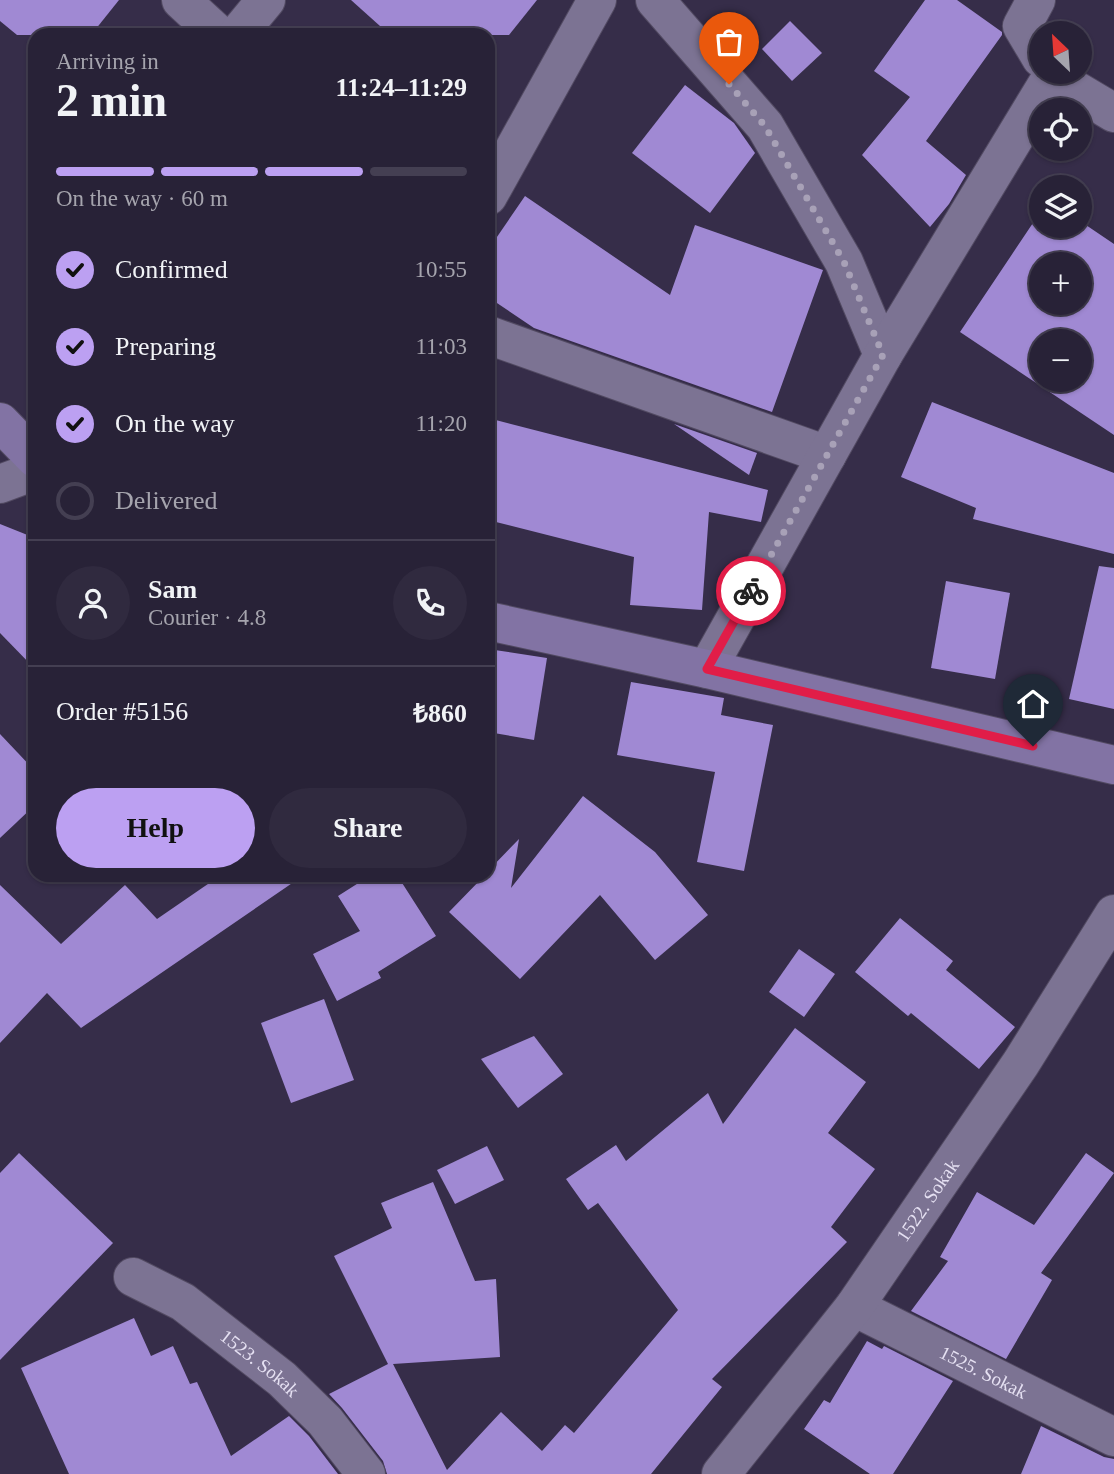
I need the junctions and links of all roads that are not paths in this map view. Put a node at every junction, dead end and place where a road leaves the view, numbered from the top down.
1 (181, 0) edge
2 (266, 0) edge
3 (597, 0) edge
4 (655, 0) edge
5 (1035, 0) edge
6 (211, 28) edge
7 (243, 28) edge
8 (1029, 36) edge
9 (1039, 84) edge
10 (1071, 84) edge
11 (1114, 113) edge
12 (495, 182) edge
13 (495, 337) edge
14 (883, 355) junction
15 (0, 422) edge
16 (28, 451) edge
17 (827, 455) junction
18 (28, 474) edge
19 (0, 484) edge
20 (495, 623) edge
21 (707, 669) junction
22 (1114, 765) edge
23 (1114, 914) edge
24 (133, 1277) dead end
25 (855, 1307) junction
26 (1114, 1437) edge
27 (366, 1474) edge
28 (721, 1474) edge

1 - 6 street
2 - 7 street
3 - 12 street
4 - 14 street
5 - 8 street
9 - 14 street
10 - 11 street
13 - 17 street
14 - 17 street
15 - 16 street
17 - 21 street
18 - 19 street
20 - 21 street
21 - 22 street
23 - 25 street, 1522. Sokak
24 - 27 street, 1523. Sokak
25 - 26 street, 1525. Sokak
25 - 28 street, 1522. Sokak

